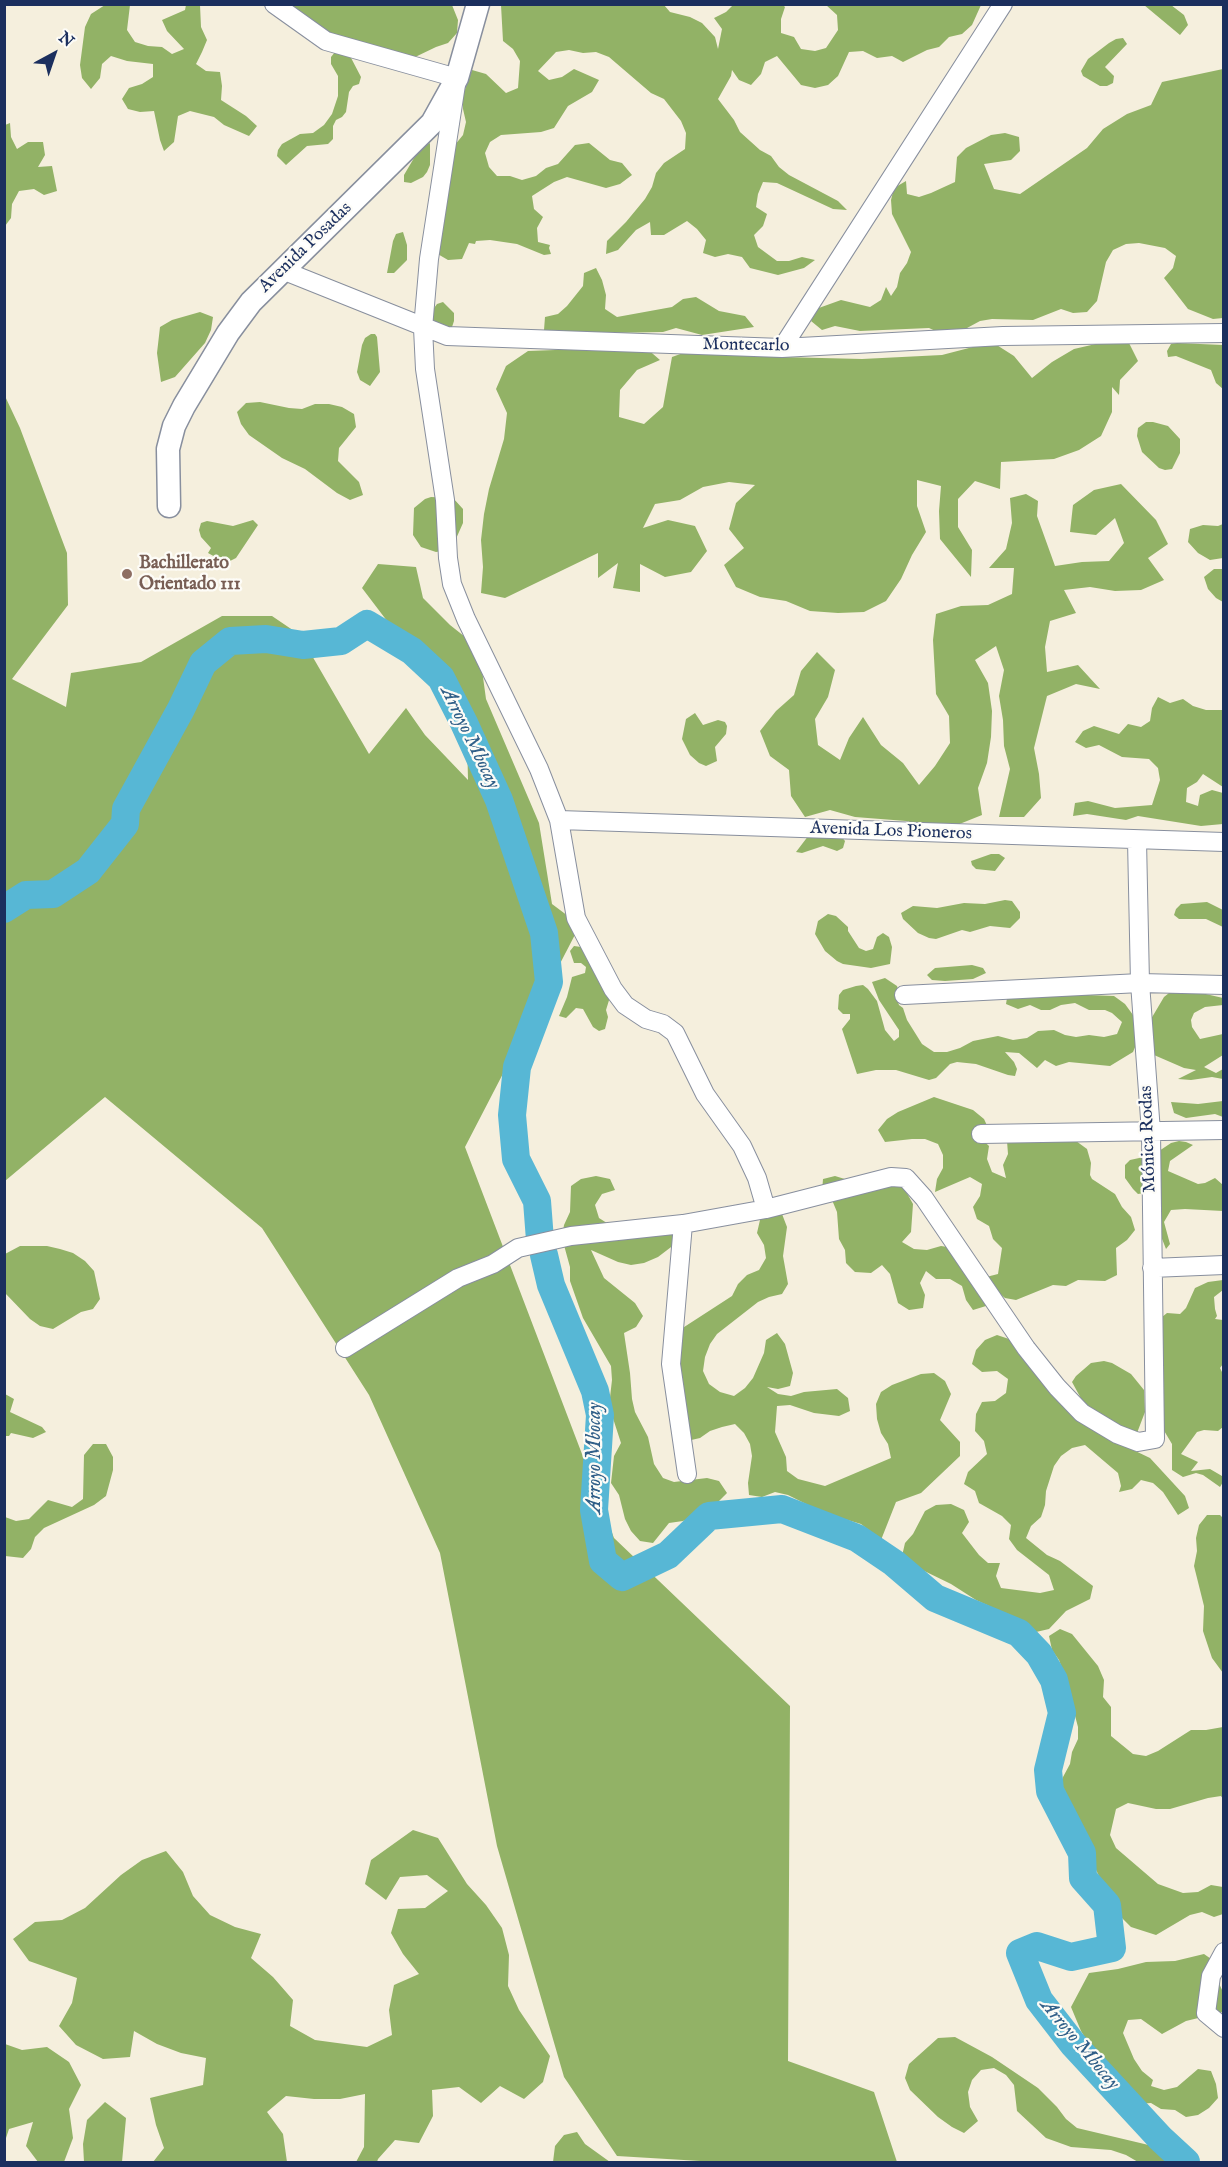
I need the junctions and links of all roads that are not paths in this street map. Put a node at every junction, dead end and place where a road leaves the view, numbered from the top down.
1 (274, 4) edge
2 (478, 4) edge
3 (1003, 4) edge
4 (457, 78) junction
5 (282, 270) junction
6 (423, 328) junction
7 (1224, 333) edge
8 (782, 348) junction
9 (170, 507) dead end
10 (559, 820) junction
11 (1137, 840) junction
12 (1224, 842) edge
13 (1140, 983) junction
14 (1224, 985) edge
15 (904, 995) dead end
16 (1224, 1130) edge
17 (1151, 1132) junction
18 (981, 1134) dead end
19 (766, 1209) junction
20 (683, 1224) junction
21 (1224, 1266) edge
22 (1152, 1268) junction
23 (345, 1348) dead end
24 (687, 1474) dead end
25 (1224, 1952) edge
26 (1224, 2028) edge

1 - 4 street
2 - 4 street, Avenida Posadas
3 - 8 street
4 - 5 street, Avenida Posadas
4 - 6 street
5 - 6 street, Montecarlo
5 - 9 street, Avenida Posadas
6 - 8 street, Montecarlo
6 - 10 street
7 - 8 street, Montecarlo
10 - 11 street, Avenida Los Pioneros
10 - 19 street
11 - 12 street, Avenida Los Pioneros
11 - 13 street, Mónica Rodas
13 - 14 street
13 - 15 street
13 - 17 street, Mónica Rodas
16 - 17 street
17 - 18 street
17 - 22 street, Mónica Rodas
19 - 20 street
19 - 22 street, Mónica Rodas
20 - 23 street
20 - 24 street
21 - 22 street
25 - 26 street

